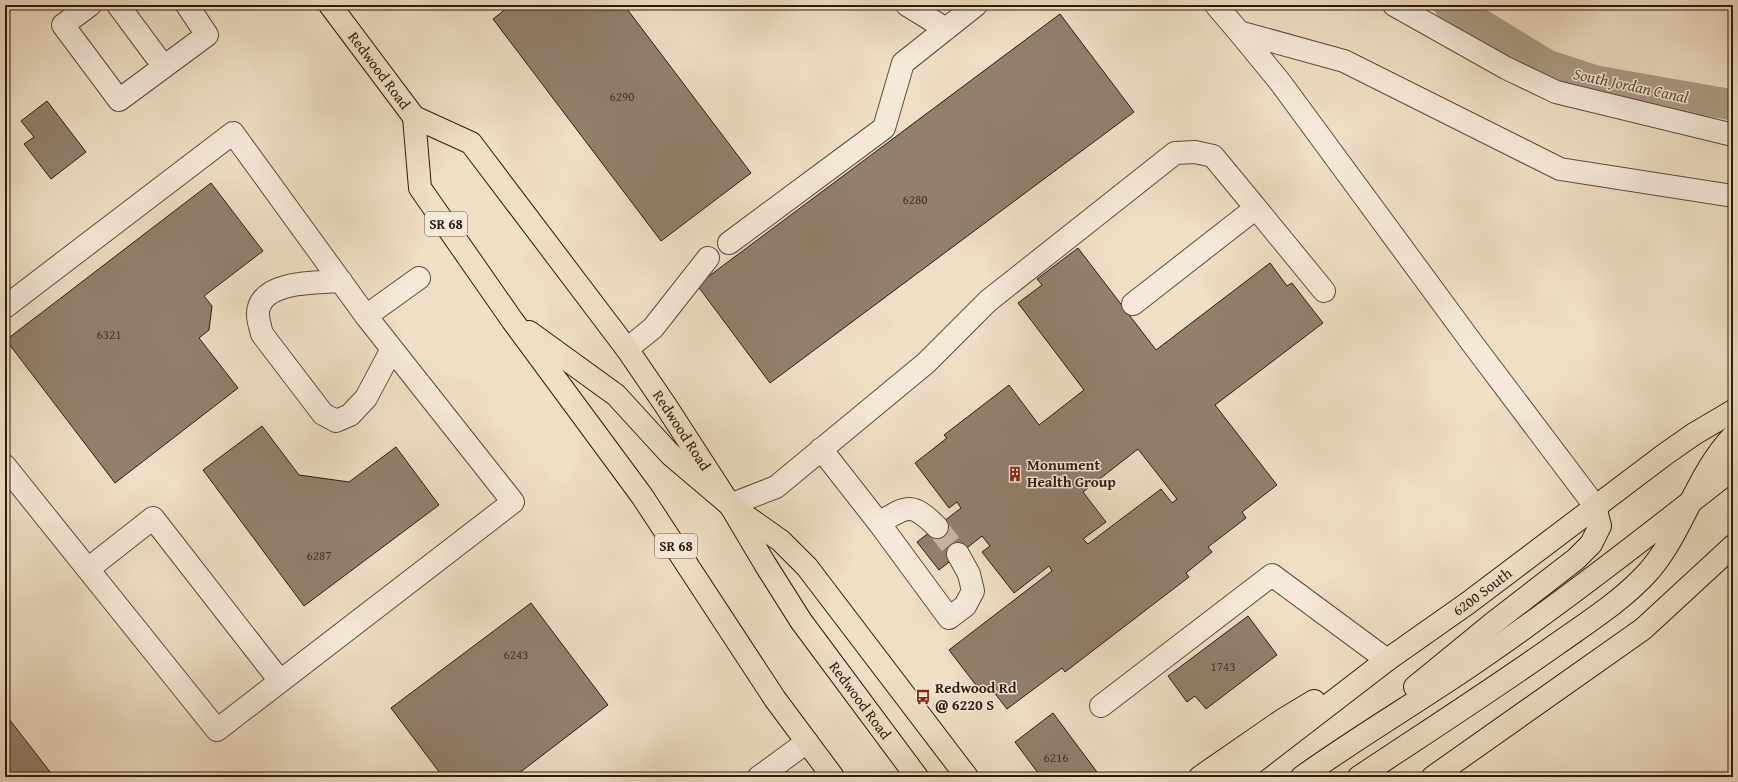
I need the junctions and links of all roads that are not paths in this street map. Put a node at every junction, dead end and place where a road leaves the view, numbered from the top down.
1 (90, 5) edge
2 (118, 5) edge
3 (187, 5) edge
4 (330, 5) edge
5 (907, 5) edge
6 (976, 5) edge
7 (1216, 5) edge
8 (1394, 5) edge
9 (946, 29) junction
10 (1239, 32) junction
11 (164, 67) junction
12 (414, 117) junction
13 (1733, 135) edge
14 (1733, 196) edge
15 (1256, 208) junction
16 (729, 243) dead end
17 (708, 258) dead end
18 (418, 278) dead end
19 (341, 281) junction
20 (1324, 291) dead end
21 (1132, 304) dead end
22 (5, 307) edge
23 (366, 316) junction
24 (512, 320) junction
25 (627, 348) junction
26 (392, 349) junction
27 (1733, 412) edge
28 (1733, 436) edge
29 (821, 449) junction
30 (5, 466) edge
31 (1733, 469) edge
32 (1690, 502) junction
33 (730, 505) junction
34 (1595, 506) junction
35 (879, 523) junction
36 (937, 527) tunnel mouth
37 (1733, 546) edge
38 (958, 554) tunnel mouth
39 (88, 569) junction
40 (1387, 660) junction
41 (280, 682) junction
42 (1100, 706) dead end
43 (807, 742) junction
44 (1334, 754) junction
45 (759, 777) edge
46 (833, 777) edge
47 (917, 777) edge
48 (966, 777) edge
49 (1200, 777) edge
50 (1235, 777) edge
51 (1302, 777) edge
52 (1359, 777) edge
53 (1433, 777) edge

1 - 11 lane
2 - 11 lane
3 - 11 lane
4 - 12 main road, Redwood Road
5 - 9 lane
6 - 9 lane
7 - 10 lane
8 - 13 lane
9 - 16 lane
10 - 14 lane
10 - 34 lane
12 - 24 main road, Redwood Road / SR 68
12 - 25 main road, Redwood Road
15 - 20 lane
15 - 21 lane
15 - 29 lane
17 - 25 lane
18 - 23 lane
19 - 22 lane
19 - 23 lane
19 - 26 lane
23 - 26 lane
24 - 33 main road
24 - 43 main road, Redwood Road / SR 68
25 - 33 main road, Redwood Road
26 - 41 lane
27 - 34 main road, 6200 South
28 - 32 main road
29 - 33 lane
29 - 35 lane
30 - 39 lane
31 - 32 main road
32 - 44 main road
32 - 52 main road
33 - 47 main road, Redwood Road
33 - 48 main road
34 - 40 main road, 6200 South
34 - 44 main road
35 - 36 lane
35 - 38 lane
37 - 53 main road
39 - 41 lane
39 - 41 lane
40 - 42 lane
40 - 49 main road
40 - 50 main road, 6200 South
43 - 45 lane
43 - 46 main road, Redwood Road / SR 68
44 - 51 main road

